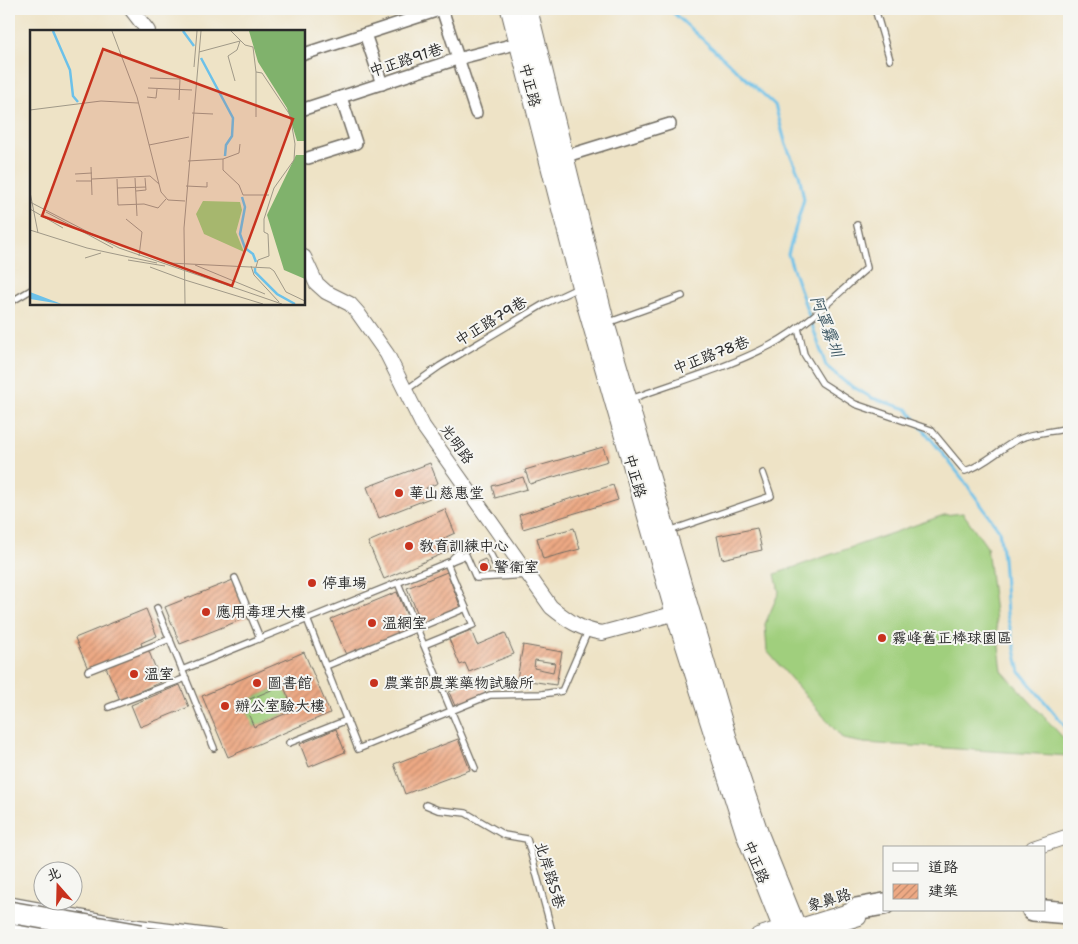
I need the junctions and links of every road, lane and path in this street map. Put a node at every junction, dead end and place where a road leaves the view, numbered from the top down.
1 (131, 9) edge
2 (510, 9) edge
3 (528, 9) edge
4 (875, 9) edge
5 (147, 30) edge
6 (365, 34) junction
7 (527, 40) junction
8 (305, 54) edge
9 (457, 59) junction
10 (890, 60) dead end
11 (382, 84) junction
12 (341, 98) junction
13 (305, 109) edge
14 (476, 113) dead end
15 (670, 124) dead end
16 (563, 157) junction
17 (308, 158) dead end
18 (857, 225) dead end
19 (305, 259) edge
20 (587, 284) junction
21 (30, 291) edge
22 (682, 296) dead end
23 (9, 303) edge
24 (605, 324) junction
25 (798, 328) junction
26 (406, 390) junction
27 (629, 400) junction
28 (1069, 428) edge
29 (763, 473) dead end
30 (667, 532) junction
31 (449, 562) junction
32 (526, 573) junction
33 (234, 578) dead end
34 (398, 583) junction
35 (158, 608) dead end
36 (466, 608) junction
37 (682, 611) junction
38 (307, 619) junction
39 (417, 628) junction
40 (588, 631) junction
41 (260, 638) junction
42 (170, 639) junction
43 (424, 645) junction
44 (326, 666) junction
45 (182, 670) junction
46 (88, 671) dead end
47 (186, 678) junction
48 (109, 707) dead end
49 (452, 711) junction
50 (347, 720) junction
51 (289, 743) dead end
52 (214, 748) dead end
53 (475, 768) dead end
54 (426, 805) dead end
55 (1069, 836) edge
56 (1069, 843) edge
57 (1039, 846) edge
58 (1046, 853) edge
59 (883, 899) edge
60 (9, 900) edge
61 (883, 904) edge
62 (9, 908) edge
63 (856, 909) junction
64 (883, 910) edge
65 (1046, 911) edge
66 (9, 912) edge
67 (1069, 913) edge
68 (106, 917) junction
69 (9, 932) edge
70 (794, 932) edge
71 (22, 935) edge
72 (74, 935) edge
73 (102, 935) edge
74 (141, 935) edge
75 (235, 935) edge
76 (553, 935) edge
77 (758, 935) edge

1 - 5 street
2 - 7 main road, 中正路
3 - 7 main road, 中正路
4 - 10 lane
6 - 8 street
6 - 9 street
6 - 11 street
7 - 9 street, 中正路91巷
7 - 16 main road, 中正路
7 - 20 main road, 中正路
9 - 11 street, 中正路91巷
9 - 14 street
11 - 12 street, 中正路91巷
12 - 13 street, 中正路91巷
12 - 17 street
15 - 16 street
16 - 20 main road, 中正路
18 - 25 lane, 中正路78巷
19 - 26 street, 光明路
20 - 24 main road, 中正路
20 - 26 lane, 中正路79巷
20 - 37 main road, 中正路
21 - 23 lane
22 - 24 lane
24 - 27 main road, 中正路
25 - 27 lane, 中正路78巷
25 - 28 lane
26 - 32 street, 光明路
27 - 30 main road, 中正路
29 - 30 lane
30 - 37 main road, 中正路
31 - 32 lane
31 - 32 lane
31 - 34 lane
31 - 36 lane
32 - 40 street, 光明路
33 - 41 lane
34 - 38 lane
34 - 39 lane
35 - 42 lane
36 - 39 lane
36 - 43 lane
37 - 40 street
37 - 70 main road, 中正路
38 - 41 lane
38 - 44 lane
39 - 43 lane
39 - 44 lane
40 - 49 lane
41 - 45 lane
42 - 45 lane
42 - 46 lane
43 - 49 lane
44 - 50 lane
45 - 47 lane
47 - 48 lane
47 - 52 lane
49 - 50 lane
49 - 53 lane
50 - 51 lane
54 - 76 lane, 北岸路5巷
55 - 57 street
56 - 58 street
59 - 63 street, 象鼻路
60 - 68 lane
61 - 63 highway
62 - 72 street
63 - 70 street, 象鼻路
64 - 70 street, 象鼻路
65 - 67 highway
66 - 74 highway, bridge
68 - 73 lane
68 - 75 lane
69 - 71 highway
70 - 77 street

